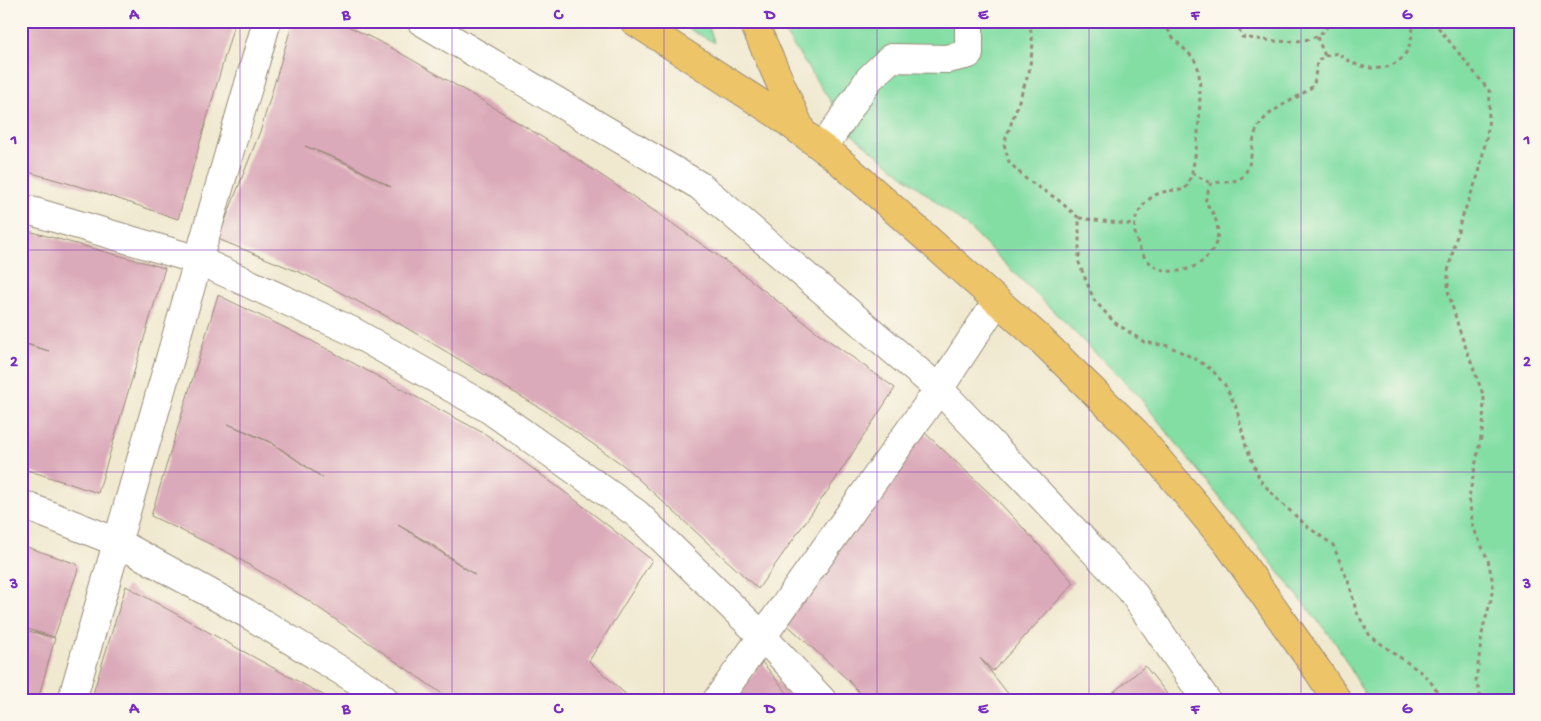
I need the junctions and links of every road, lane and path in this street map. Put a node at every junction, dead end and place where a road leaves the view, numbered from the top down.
1 (267, 21) edge
2 (421, 21) edge
3 (634, 21) edge
4 (754, 21) edge
5 (969, 21) edge
6 (1029, 21) edge
7 (1167, 21) edge
8 (1237, 21) edge
9 (1329, 21) edge
10 (1414, 21) edge
11 (1433, 21) edge
12 (1318, 36) junction
13 (1325, 56) junction
14 (802, 132) junction
15 (823, 148) junction
16 (1192, 172) junction
17 (1212, 184) junction
18 (21, 208) edge
19 (1079, 218) junction
20 (1135, 225) junction
21 (198, 260) junction
22 (997, 301) junction
23 (940, 389) junction
24 (21, 504) edge
25 (117, 542) junction
26 (762, 636) junction
27 (376, 697) edge
28 (72, 700) edge
29 (717, 700) edge
30 (822, 700) edge
31 (1206, 700) edge
32 (1337, 700) edge
33 (1443, 700) edge
34 (1482, 700) edge

1 - 21 street
2 - 23 street
3 - 14 highway
4 - 14 highway
5 - 15 street
6 - 19 path
7 - 16 path
8 - 12 path
9 - 12 path
10 - 13 path
11 - 34 path
12 - 13 path
13 - 17 path
14 - 15 highway
15 - 22 highway
16 - 17 path
16 - 20 path
17 - 20 path
18 - 21 street
19 - 20 path
19 - 33 path
21 - 25 street
21 - 26 street
22 - 23 street
22 - 32 highway
23 - 26 street
23 - 31 street
24 - 25 street
25 - 27 street
25 - 28 street
26 - 29 street
26 - 30 street

